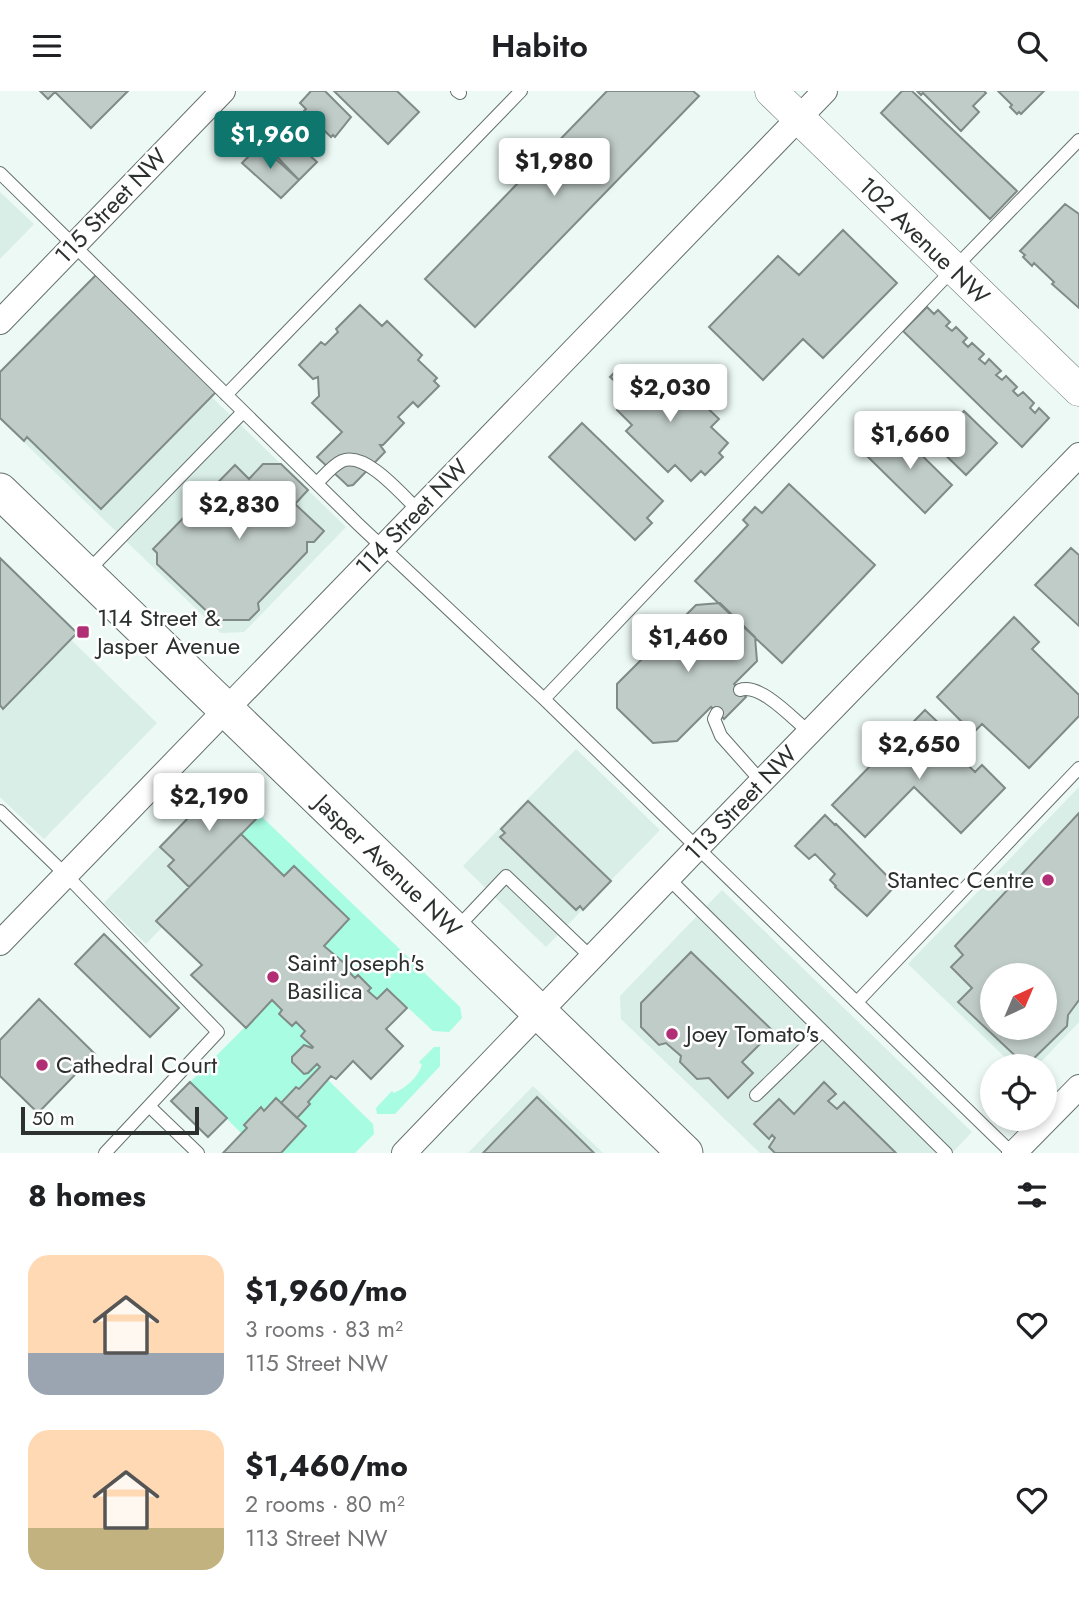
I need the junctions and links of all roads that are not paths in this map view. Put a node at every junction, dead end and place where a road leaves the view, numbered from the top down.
1 (223, 91) edge
2 (521, 91) edge
3 (771, 91) edge
4 (825, 91) edge
5 (799, 118) junction
6 (1079, 140) edge
7 (0, 173) edge
8 (73, 245) junction
9 (953, 270) junction
10 (0, 322) edge
11 (1079, 390) edge
12 (226, 395) junction
13 (243, 412) junction
14 (1079, 455) edge
15 (317, 484) junction
16 (0, 491) edge
17 (418, 510) junction
18 (382, 547) junction
19 (86, 574) junction
20 (740, 690) dead end
21 (544, 699) junction
22 (226, 709) junction
23 (718, 713) dead end
24 (809, 732) junction
25 (1079, 768) edge
26 (761, 781) junction
27 (0, 811) edge
28 (698, 847) junction
29 (66, 875) junction
30 (668, 878) junction
31 (455, 930) junction
32 (3, 935) edge
33 (592, 958) junction
34 (857, 1002) junction
35 (539, 1012) junction
36 (822, 1031) junction
37 (1079, 1087) edge
38 (756, 1095) dead end
39 (150, 1107) junction
40 (105, 1153) edge
41 (198, 1153) edge
42 (404, 1153) edge
43 (685, 1153) edge
44 (946, 1153) edge
45 (1013, 1153) edge

1 - 8 street, 115 Street NW
2 - 12 lane
3 - 5 street, 102 Avenue NW
4 - 5 street, 114 Street NW
5 - 9 street, 102 Avenue NW
5 - 17 street, 114 Street NW
6 - 9 lane
7 - 8 lane
8 - 10 street, 115 Street NW
8 - 12 lane
9 - 11 street, 102 Avenue NW
9 - 21 lane
12 - 13 lane
13 - 15 lane
13 - 19 lane
14 - 24 street, 113 Street NW
15 - 17 lane
15 - 18 lane
16 - 19 main road, Jasper Avenue NW
17 - 18 street, 114 Street NW
18 - 21 lane
18 - 22 street, 114 Street NW
19 - 22 main road, Jasper Avenue NW
20 - 24 lane
21 - 28 lane
22 - 29 street, 114 Street NW
22 - 31 main road, Jasper Avenue NW
23 - 26 lane
24 - 26 street, 113 Street NW
25 - 34 lane
26 - 28 street, 113 Street NW
27 - 29 lane
28 - 30 street, 113 Street NW
28 - 34 lane
29 - 32 street, 114 Street NW
29 - 39 lane
30 - 33 street, 113 Street NW
30 - 36 lane
31 - 33 lane
31 - 35 main road, Jasper Avenue NW
33 - 35 street, 113 Street NW
34 - 45 lane
35 - 42 street, 113 Street NW
35 - 43 main road, Jasper Avenue NW
36 - 38 lane
36 - 44 lane
37 - 45 street
39 - 40 lane
39 - 41 lane

